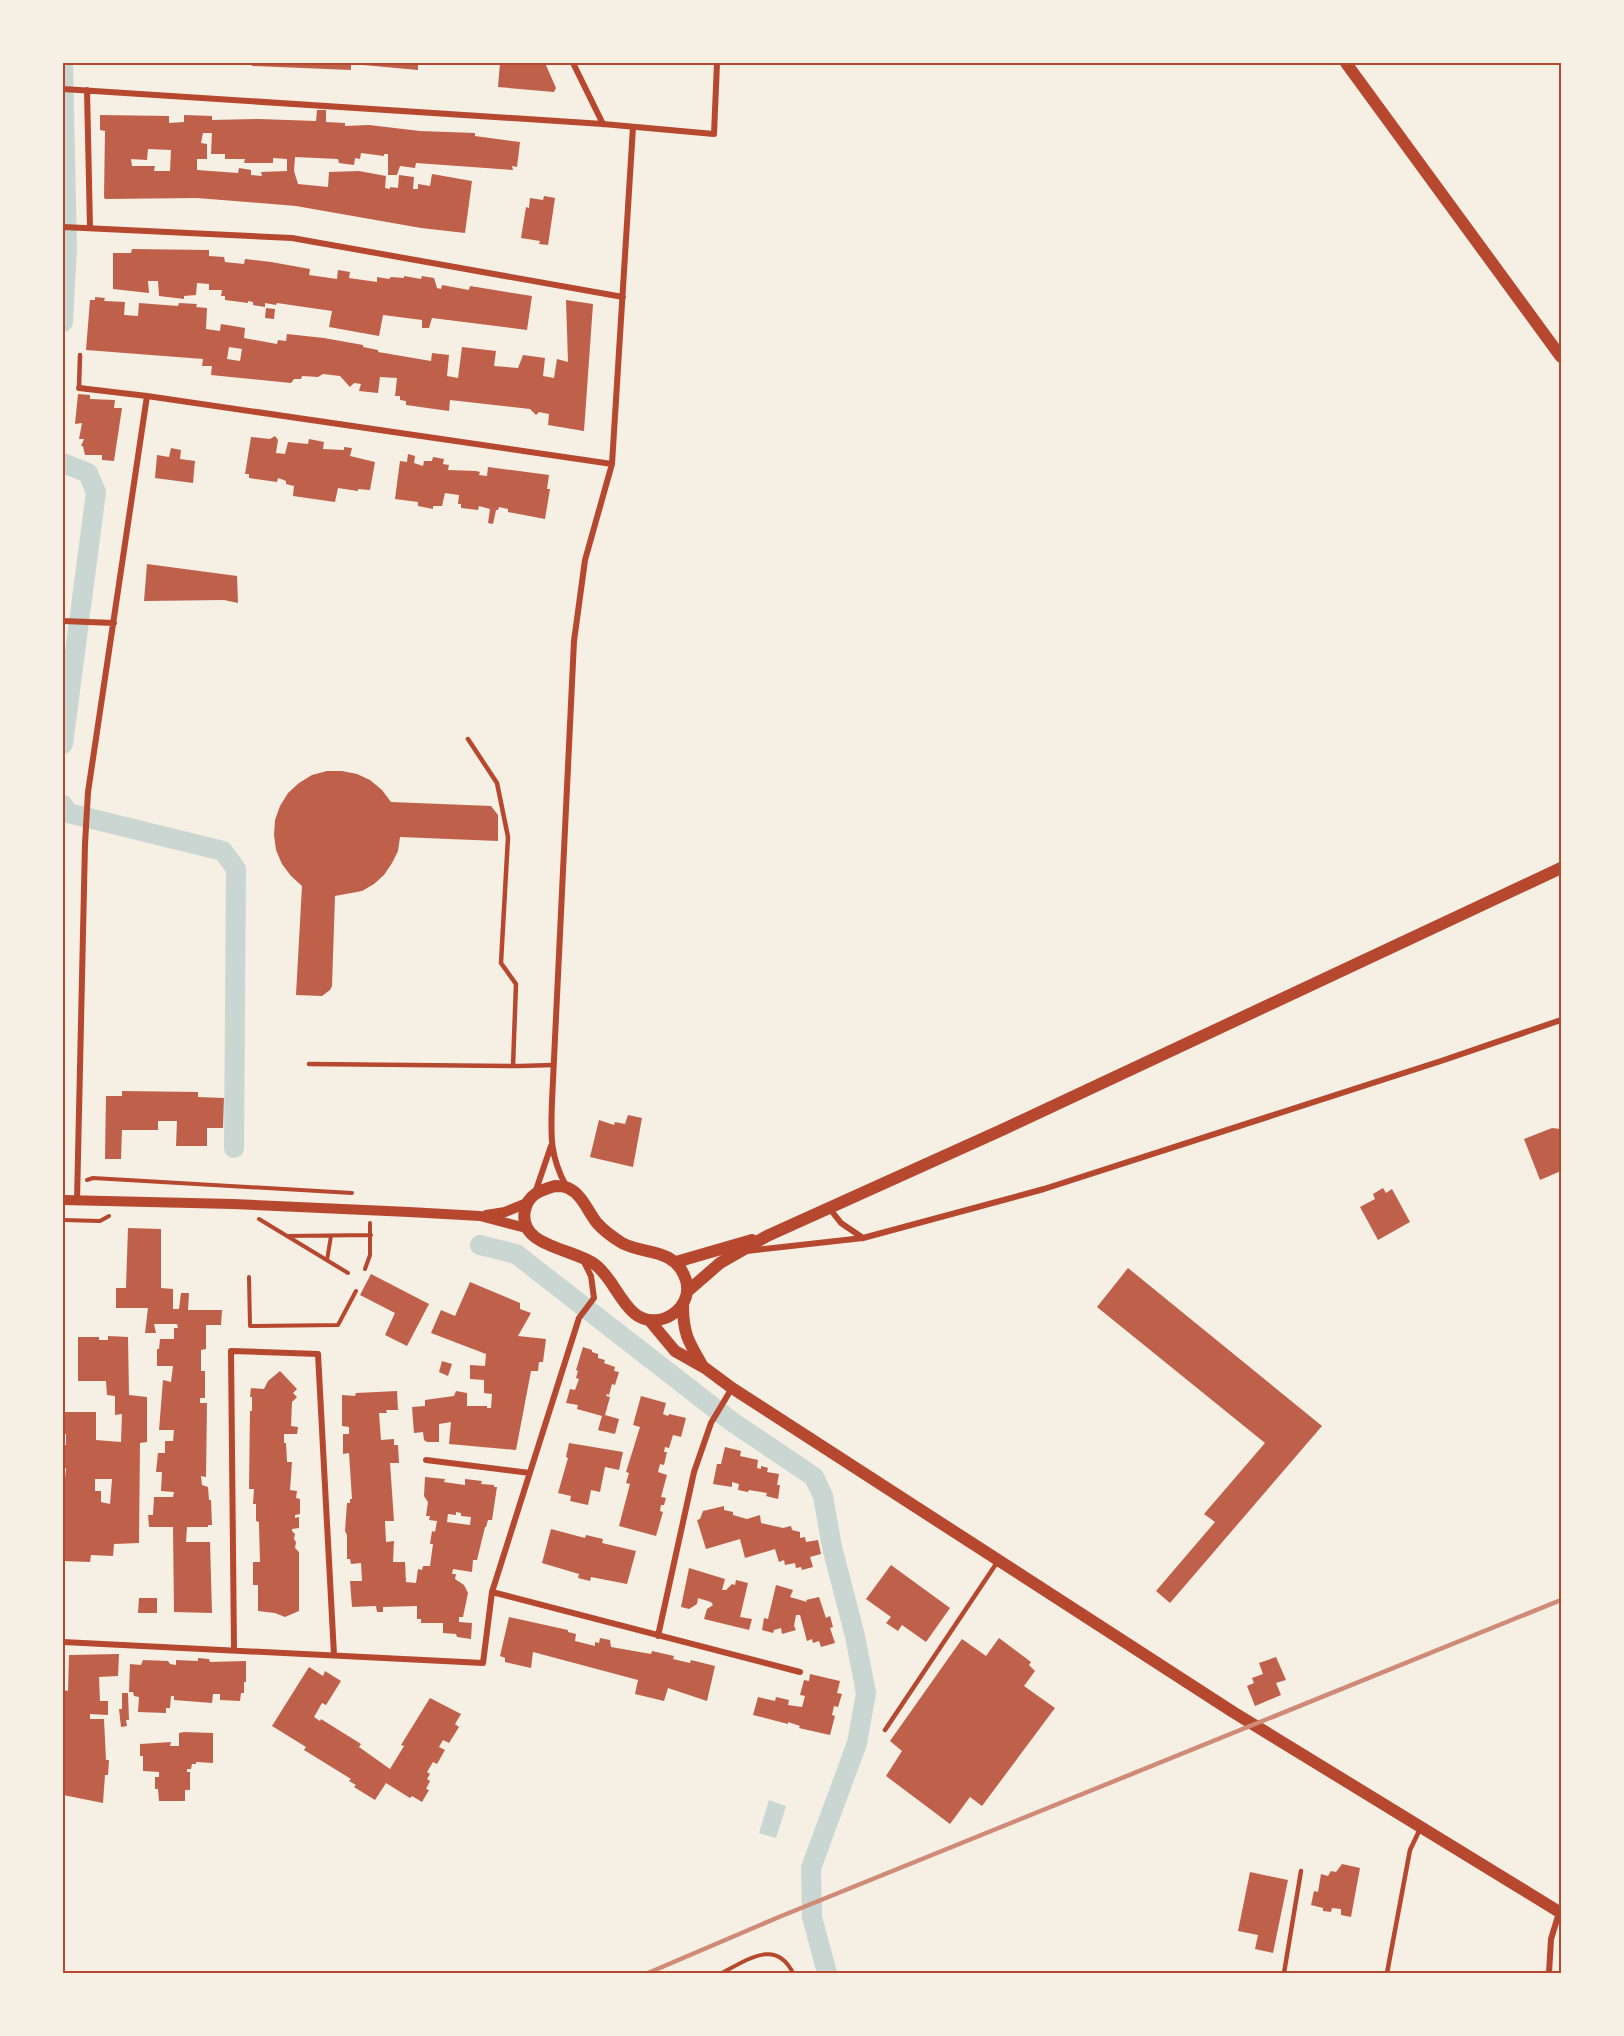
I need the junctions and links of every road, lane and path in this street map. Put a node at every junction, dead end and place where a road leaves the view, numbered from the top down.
1 (573, 63) edge
2 (717, 63) edge
3 (1346, 63) edge
4 (63, 89) edge
5 (87, 90) junction
6 (603, 124) junction
7 (633, 127) junction
8 (63, 227) edge
9 (90, 228) junction
10 (622, 297) junction
11 (80, 354) dead end
12 (1561, 357) edge
13 (79, 388) joint
14 (147, 396) junction
15 (612, 464) junction
16 (64, 621) edge
17 (114, 623) junction
18 (468, 739) dead end
19 (1561, 868) edge
20 (1561, 1020) edge
21 (309, 1064) dead end
22 (553, 1065) junction
23 (513, 1066) junction
24 (551, 1145) junction
25 (111, 1179) dead end
26 (567, 1187) junction
27 (358, 1193) dead end
28 (531, 1198) junction
29 (63, 1200) edge
30 (77, 1201) junction
31 (233, 1204) junction
32 (830, 1209) junction
33 (368, 1210) junction
34 (480, 1216) junction
35 (526, 1228) junction
36 (279, 1231) junction
37 (286, 1236) junction
38 (331, 1236) junction
39 (371, 1236) junction
40 (767, 1236) junction
41 (275, 1237) dead end
42 (863, 1238) junction
43 (742, 1251) junction
44 (580, 1256) junction
45 (327, 1260) junction
46 (676, 1262) junction
47 (364, 1269) dead end
48 (348, 1273) dead end
49 (249, 1277) dead end
50 (689, 1290) junction
51 (356, 1291) dead end
52 (683, 1305) junction
53 (650, 1321) junction
54 (705, 1368) junction
55 (732, 1388) junction
56 (426, 1460) dead end
57 (530, 1473) junction
58 (998, 1561) junction
59 (492, 1592) junction
60 (657, 1636) junction
61 (63, 1642) edge
62 (234, 1650) junction
63 (334, 1655) junction
64 (800, 1672) dead end
65 (885, 1730) dead end
66 (1421, 1826) junction
67 (1301, 1871) dead end
68 (1560, 1913) edge
69 (722, 1973) edge
70 (793, 1973) edge
71 (1284, 1973) edge
72 (1388, 1973) edge
73 (1549, 1973) edge

1 - 6 street
2 - 7 street
3 - 12 main road
4 - 5 street
5 - 6 street
5 - 9 street
6 - 7 street
7 - 10 street
8 - 9 street
9 - 10 street
10 - 15 street
11 - 13 lane
13 - 14 street
14 - 15 street
14 - 17 street
15 - 22 street
16 - 17 street
17 - 30 street
18 - 23 lane
19 - 32 main road
20 - 42 street
21 - 23 lane
22 - 23 lane
22 - 24 street
24 - 26 street
24 - 28 street
25 - 27 path
26 - 28 main road
26 - 46 main road
28 - 34 street
28 - 35 main road
29 - 30 street
30 - 31 street
31 - 33 street
31 - 36 path
32 - 40 main road
32 - 42 street
33 - 34 street
33 - 39 path
34 - 35 street
35 - 44 main road
36 - 37 path
36 - 41 path
37 - 38 path
37 - 45 path
38 - 39 path
38 - 45 path
39 - 47 path
40 - 43 main road
40 - 46 main road
42 - 43 street
43 - 50 main road
44 - 53 main road
44 - 57 street
45 - 48 path
46 - 50 main road
49 - 51 path
50 - 52 main road
52 - 53 main road
52 - 54 main road
53 - 54 main road
54 - 55 main road
55 - 58 main road
55 - 60 street
56 - 57 street
57 - 59 street
58 - 65 lane
58 - 66 main road
59 - 60 street
59 - 63 street
60 - 64 street
61 - 62 street
62 - 63 street
62 - 63 street
66 - 68 main road
66 - 72 lane
67 - 71 lane
68 - 73 street
69 - 70 path

